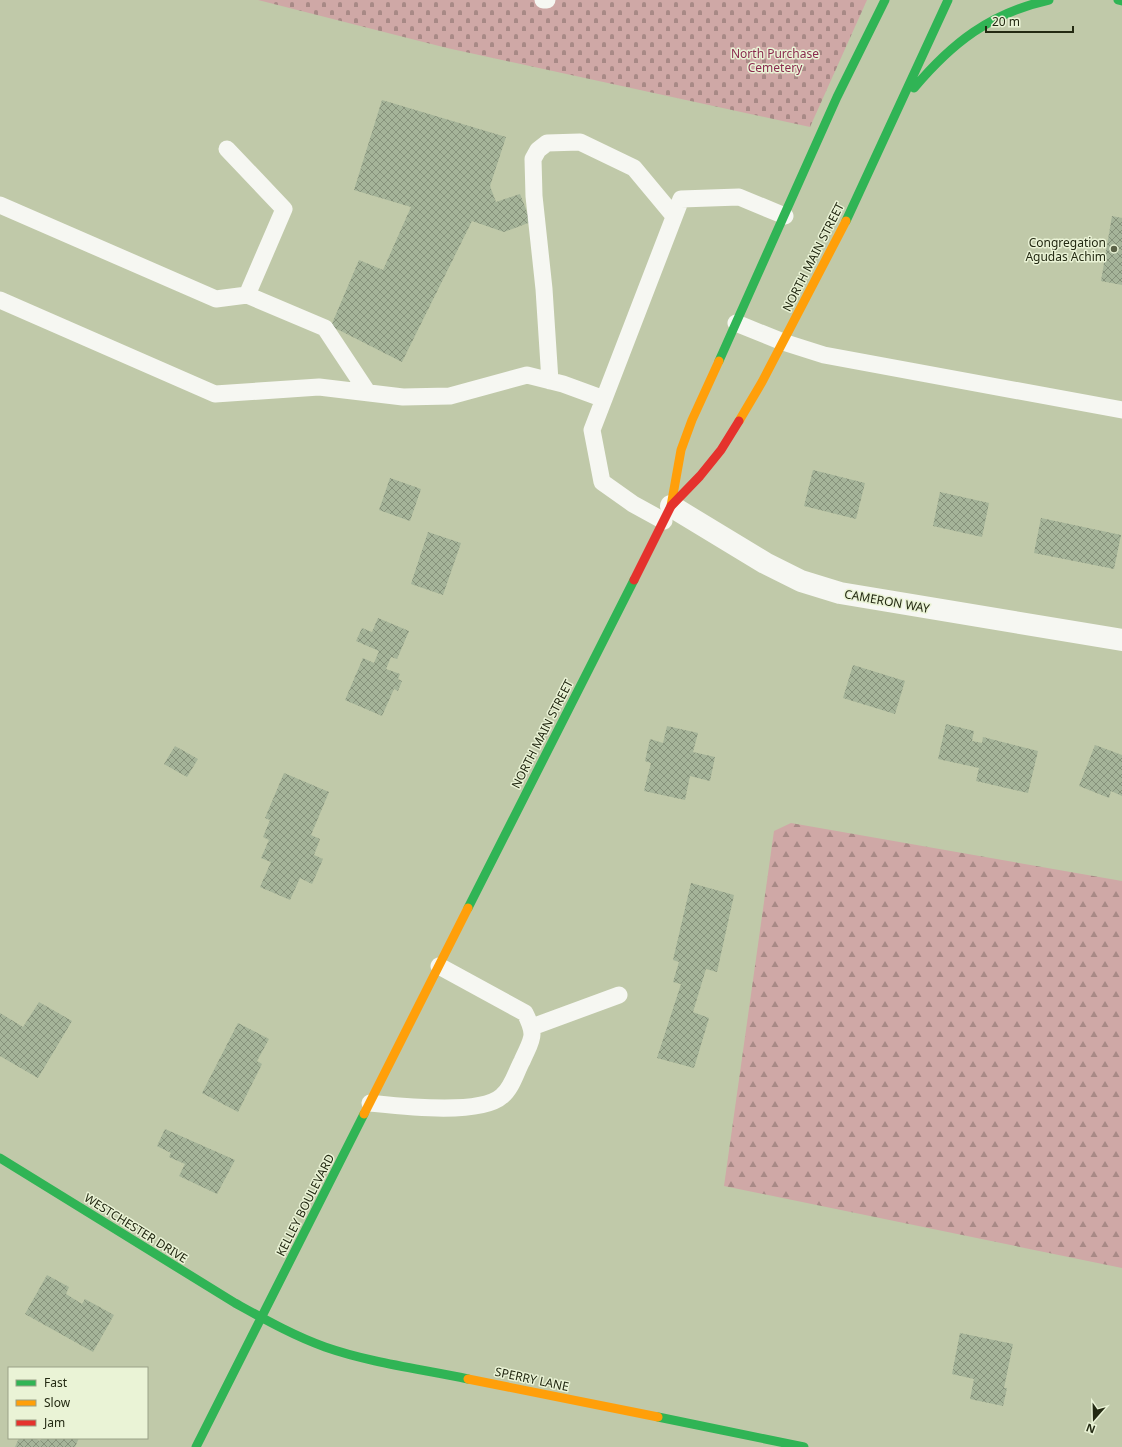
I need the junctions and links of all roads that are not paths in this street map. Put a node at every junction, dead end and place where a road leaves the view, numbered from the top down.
1 (543, 0) edge
2 (546, 0) edge
3 (885, 0) edge
4 (948, 0) edge
5 (1050, 0) edge
6 (1118, 0) edge
7 (1122, 0) edge
8 (897, 109) junction
9 (227, 149) dead end
10 (0, 205) edge
11 (674, 216) junction
12 (785, 216) junction
13 (247, 295) junction
14 (0, 300) edge
15 (736, 323) junction
16 (783, 342) junction
17 (550, 381) junction
18 (368, 393) junction
19 (604, 399) junction
20 (1122, 410) edge
21 (667, 514) junction
22 (1122, 640) edge
23 (437, 970) junction
24 (620, 995) dead end
25 (532, 1027) junction
26 (370, 1103) junction
27 (0, 1158) edge
28 (261, 1318) junction
29 (196, 1447) edge
30 (804, 1447) edge

1 - 2 lane
3 - 12 main road, NORTH MAIN STREET
4 - 8 main road, NORTH MAIN STREET
5 - 8 main road
6 - 7 main road
8 - 16 main road, NORTH MAIN STREET
9 - 13 lane
10 - 13 lane
11 - 12 lane
11 - 17 lane
11 - 19 lane
12 - 15 main road, NORTH MAIN STREET
13 - 18 lane
14 - 18 lane
15 - 16 lane
15 - 21 main road, NORTH MAIN STREET
16 - 20 lane
16 - 21 main road, NORTH MAIN STREET
17 - 18 lane
17 - 19 lane
19 - 21 lane
21 - 22 street, CAMERON WAY
21 - 23 main road, NORTH MAIN STREET
23 - 25 lane
23 - 26 main road, KELLEY BOULEVARD
24 - 25 lane
25 - 26 lane
26 - 28 main road, KELLEY BOULEVARD
27 - 28 main road, WESTCHESTER DRIVE
28 - 29 main road, KELLEY BOULEVARD
28 - 30 main road, SPERRY LANE

